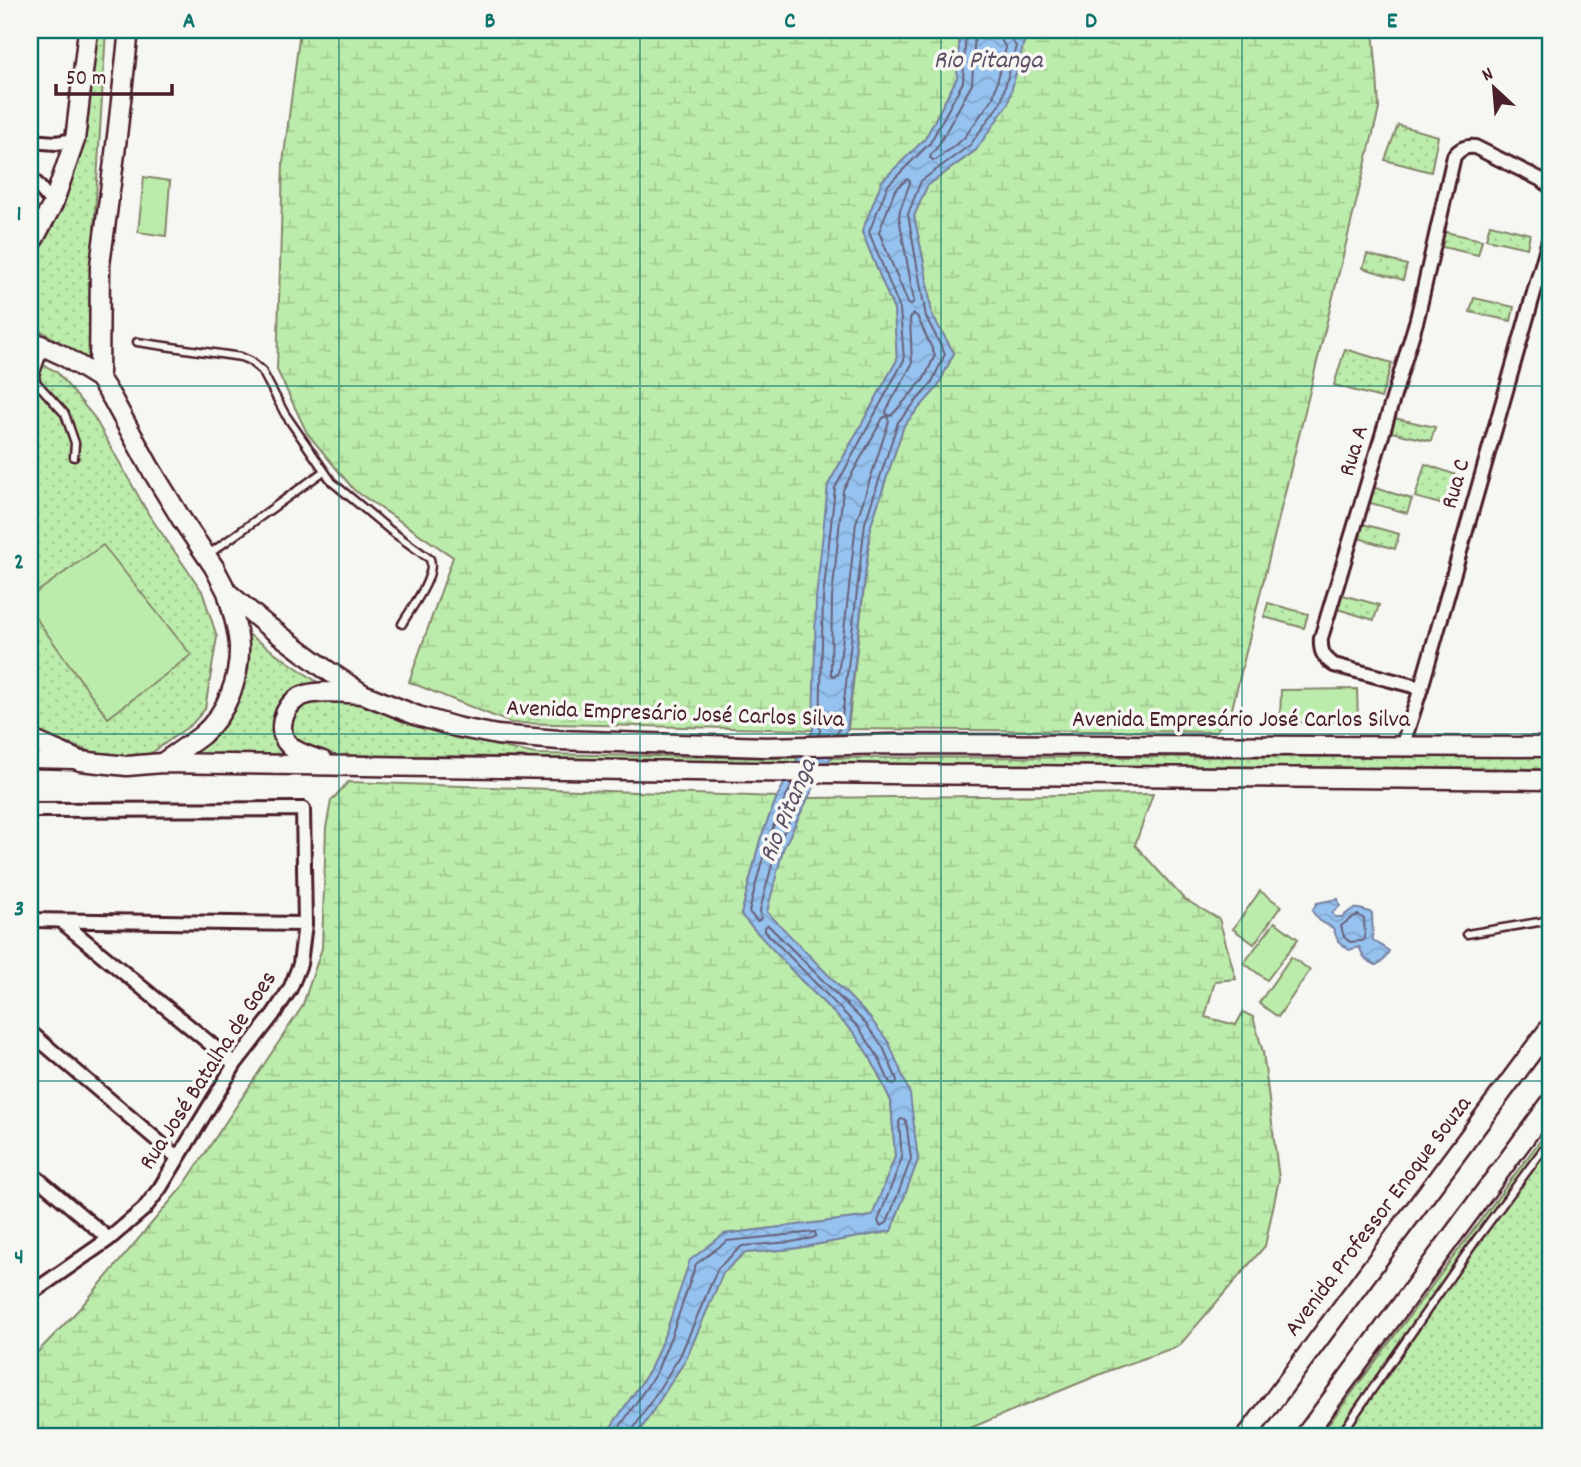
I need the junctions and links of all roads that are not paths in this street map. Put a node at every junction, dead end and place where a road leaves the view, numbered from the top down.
1 (88, 30) edge
2 (129, 30) edge
3 (75, 140) junction
4 (30, 141) edge
5 (30, 176) edge
6 (1548, 185) edge
7 (53, 204) junction
8 (1551, 233) edge
9 (30, 246) edge
10 (137, 342) dead end
11 (38, 343) edge
12 (99, 378) junction
13 (74, 457) dead end
14 (324, 471) junction
15 (206, 555) junction
16 (227, 592) junction
17 (402, 624) dead end
18 (1421, 688) junction
19 (363, 694) junction
20 (30, 739) edge
21 (1402, 747) junction
22 (1551, 747) edge
23 (30, 760) edge
24 (80, 761) junction
25 (162, 763) junction
26 (335, 766) junction
27 (1551, 780) edge
28 (30, 810) edge
29 (30, 920) edge
30 (1551, 920) edge
31 (61, 921) junction
32 (305, 924) junction
33 (1467, 934) dead end
34 (1551, 1026) edge
35 (30, 1031) edge
36 (235, 1064) junction
37 (1551, 1102) edge
38 (1551, 1139) edge
39 (178, 1158) junction
40 (30, 1171) edge
41 (109, 1239) junction
42 (30, 1294) edge
43 (1246, 1437) edge
44 (1304, 1437) edge
45 (1339, 1437) edge

1 - 3 main road
2 - 12 main road
3 - 4 street
3 - 7 main road
5 - 7 street
6 - 18 street, Rua A
7 - 9 main road
8 - 18 street, Rua C
10 - 14 lane
11 - 12 main road
11 - 13 lane
12 - 15 main road, Avenida Empresário José Carlos Silva
14 - 15 lane
14 - 17 lane
15 - 16 main road, Avenida Empresário José Carlos Silva
16 - 19 main road, Avenida Empresário José Carlos Silva
16 - 25 main road
18 - 21 street, Rua C
19 - 21 main road, Avenida Empresário José Carlos Silva
19 - 26 main road
20 - 24 main road
21 - 22 main road, Avenida Empresário José Carlos Silva
23 - 24 street
24 - 25 main road
25 - 26 main road
26 - 27 main road
28 - 32 street, Rua José Batalha de Goes
29 - 31 street
30 - 33 lane
31 - 32 street
31 - 36 street
32 - 36 street, Rua José Batalha de Goes
34 - 43 main road, Avenida Professor Enoque Souza
35 - 39 street
36 - 39 street, Rua José Batalha de Goes
37 - 44 main road
38 - 45 lane
39 - 41 street, Rua José Batalha de Goes
40 - 41 street
41 - 42 street, Rua José Batalha de Goes

